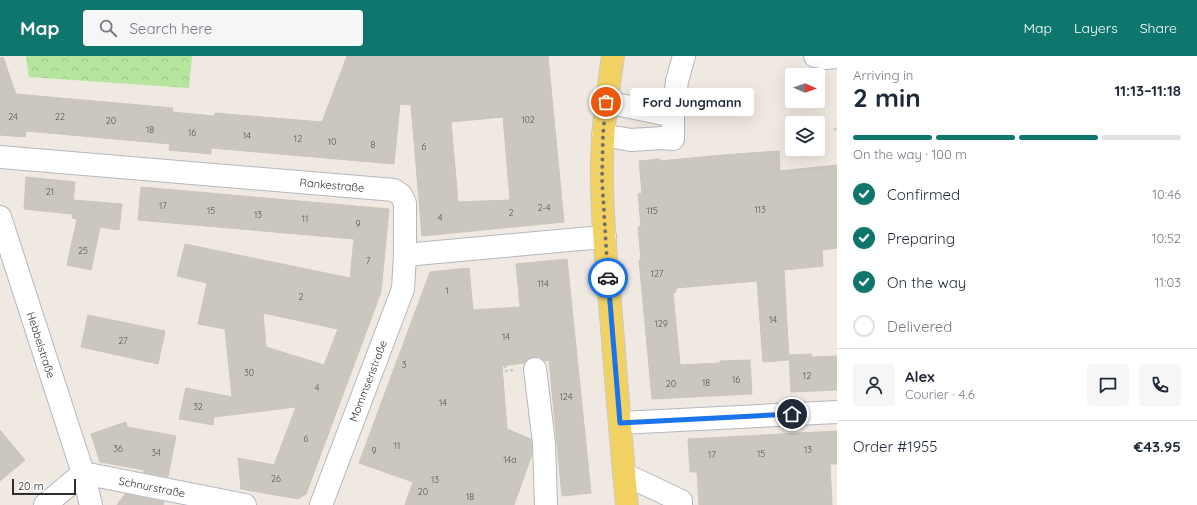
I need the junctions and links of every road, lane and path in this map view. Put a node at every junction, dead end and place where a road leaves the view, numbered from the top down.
1 (613, 56) edge
2 (684, 56) edge
3 (815, 56) edge
4 (837, 57) edge
5 (606, 102) junction
6 (673, 114) junction
7 (834, 128) dead end
8 (837, 132) edge
9 (603, 135) junction
10 (0, 157) edge
11 (0, 217) edge
12 (605, 237) junction
13 (405, 256) junction
14 (505, 365) dead end
15 (535, 369) dead end
16 (506, 371) dead end
17 (837, 412) edge
18 (620, 423) junction
19 (83, 473) junction
20 (624, 474) junction
21 (45, 505) edge
22 (90, 505) edge
23 (246, 505) edge
24 (322, 505) edge
25 (546, 505) edge
26 (627, 505) edge
27 (681, 505) edge

1 - 5 main road
2 - 6 street
3 - 4 street
5 - 6 street
5 - 9 main road
6 - 9 street
7 - 8 path
9 - 12 main road
10 - 13 street, Rankestraße
11 - 19 street, Hebbelstraße
12 - 13 street
12 - 18 main road
13 - 24 street, Mommsenstraße
14 - 16 path
15 - 25 street
17 - 18 street
18 - 20 main road
19 - 21 street
19 - 22 street, Hebbelstraße
19 - 23 street, Schnurstraße
20 - 26 main road
20 - 27 street

